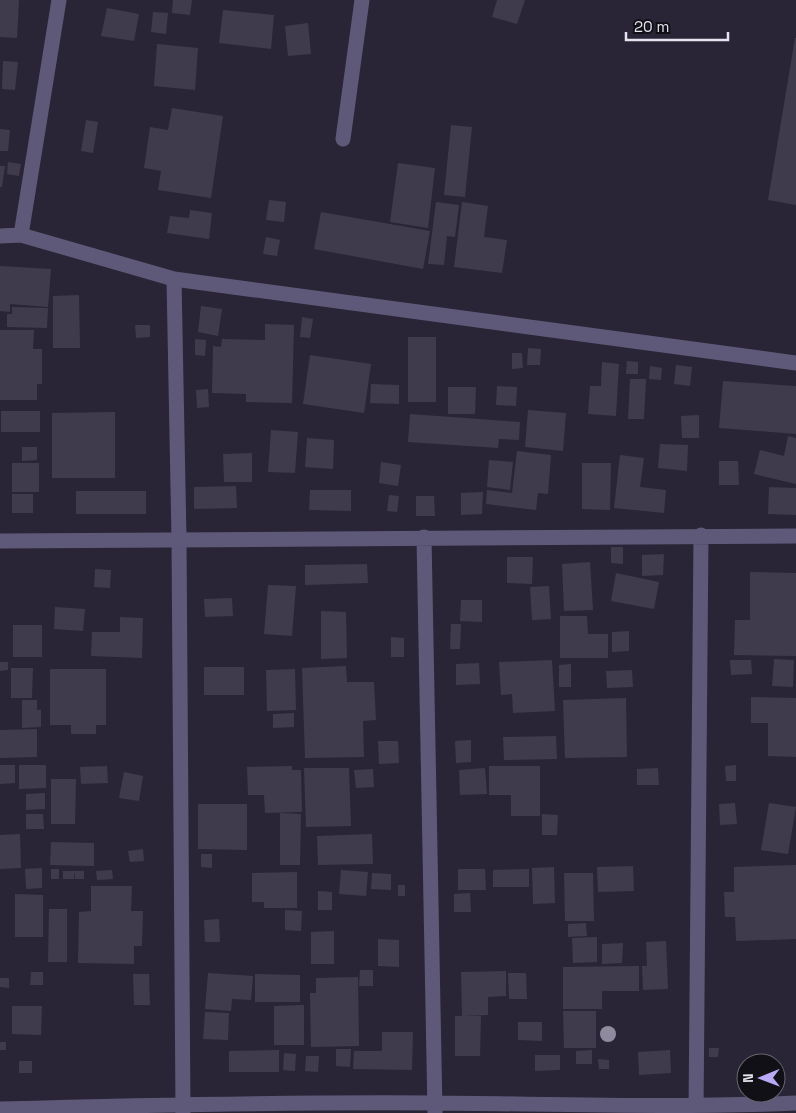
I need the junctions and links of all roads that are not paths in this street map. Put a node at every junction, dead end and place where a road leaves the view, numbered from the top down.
1 (60, 0) edge
2 (362, 0) edge
3 (343, 139) dead end
4 (21, 234) junction
5 (0, 236) edge
6 (174, 279) junction
7 (796, 363) edge
8 (701, 535) junction
9 (796, 536) edge
10 (424, 537) junction
11 (179, 539) junction
12 (0, 541) edge
13 (796, 1103) edge
14 (183, 1108) edge
15 (435, 1108) edge
16 (0, 1109) edge
17 (696, 1110) edge

1 - 4 street
2 - 3 street
4 - 5 street
4 - 6 street
6 - 7 street
6 - 11 street
8 - 9 street
8 - 10 street
8 - 17 street
10 - 11 street
10 - 15 street
11 - 12 street
11 - 14 street
13 - 17 street
14 - 15 street
14 - 16 street
15 - 17 street

